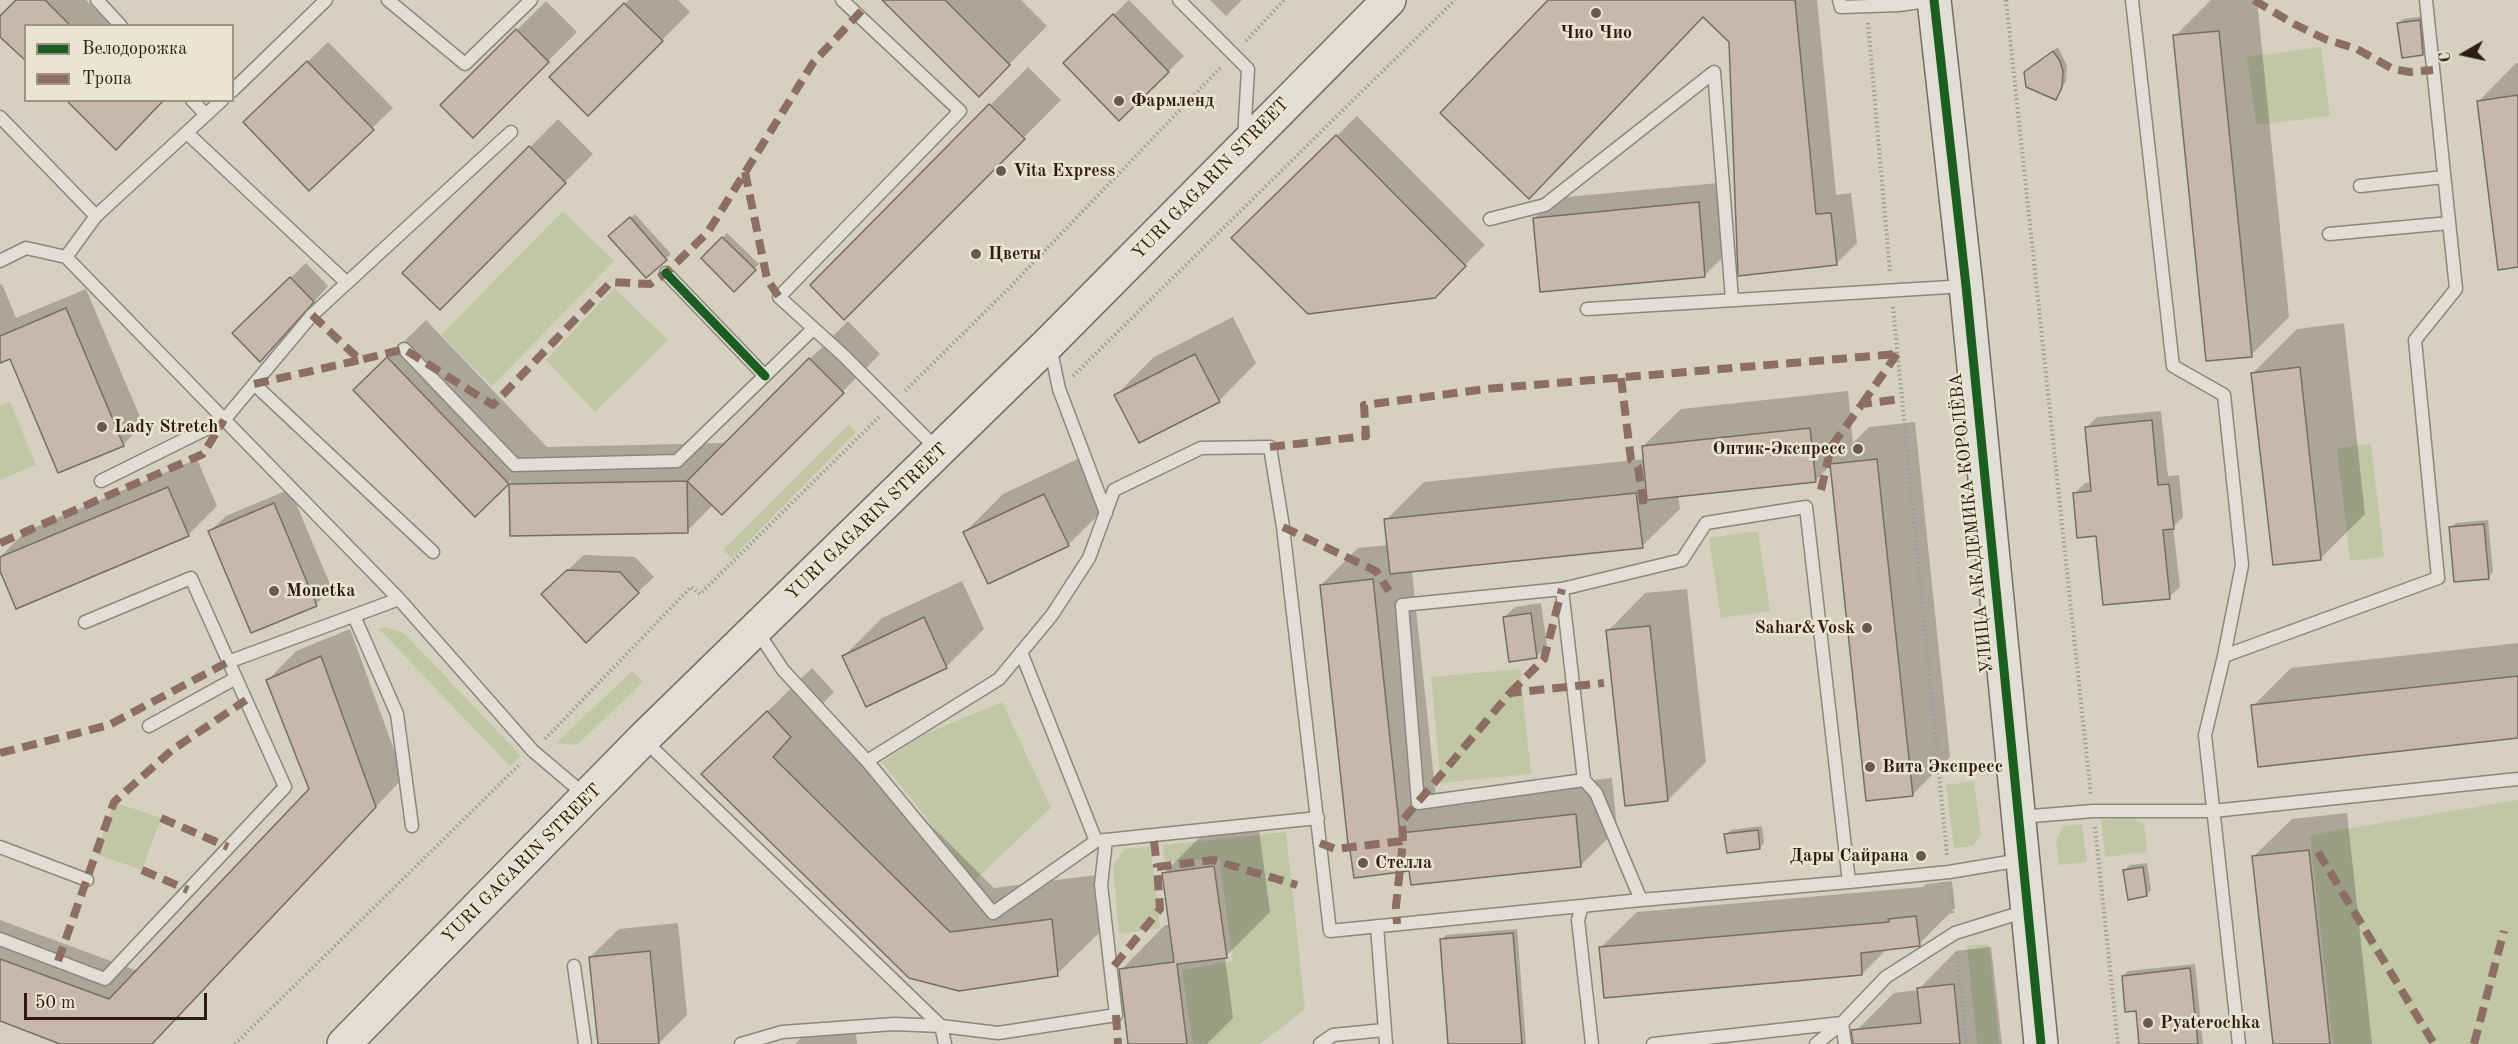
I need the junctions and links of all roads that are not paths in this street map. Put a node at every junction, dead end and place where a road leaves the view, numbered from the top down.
1 (97, 0) edge
2 (388, 0) edge
3 (531, 0) edge
4 (842, 0) edge
5 (1179, 0) edge
6 (1389, 0) edge
7 (1839, 0) edge
8 (1934, 0) edge
9 (2132, 0) edge
10 (2426, 0) edge
11 (319, 2) edge
12 (119, 24) edge
13 (234, 89) edge
14 (194, 102) edge
15 (220, 102) edge
16 (206, 115) junction
17 (0, 117) edge
18 (511, 132) dead end
19 (187, 133) junction
20 (1244, 146) junction
21 (2444, 177) junction
22 (2360, 186) dead end
23 (96, 216) junction
24 (1490, 219) dead end
25 (2449, 223) junction
26 (2329, 234) dead end
27 (66, 257) junction
28 (0, 261) edge
29 (666, 273) dead end
30 (346, 283) junction
31 (1966, 286) junction
32 (1732, 299) junction
33 (1587, 309) dead end
34 (813, 329) junction
35 (1049, 343) junction
36 (404, 349) dead end
37 (765, 376) junction
38 (254, 384) junction
39 (224, 420) junction
40 (939, 451) junction
41 (101, 481) dead end
42 (1106, 513) junction
43 (433, 552) dead end
44 (1562, 589) junction
45 (399, 599) junction
46 (354, 615) junction
47 (85, 622) dead end
48 (757, 630) junction
49 (1021, 652) junction
50 (2224, 656) junction
51 (228, 662) junction
52 (236, 678) junction
53 (149, 726) dead end
54 (643, 739) junction
55 (867, 761) junction
56 (2518, 779) edge
57 (1584, 780) junction
58 (588, 798) junction
59 (2212, 811) junction
60 (1318, 818) junction
61 (2017, 818) junction
62 (412, 826) dead end
63 (1101, 841) junction
64 (0, 847) edge
65 (2022, 860) junction
66 (87, 880) dead end
67 (1849, 882) junction
68 (1641, 900) junction
69 (1582, 906) junction
70 (2027, 910) junction
71 (1377, 927) junction
72 (0, 939) edge
73 (574, 966) dead end
74 (1842, 1023) junction
75 (941, 1026) junction
76 (1384, 1030) junction
77 (759, 1041) edge
78 (344, 1044) edge
79 (585, 1044) edge
80 (741, 1044) edge
81 (945, 1044) edge
82 (1320, 1044) edge
83 (1386, 1044) edge
84 (1592, 1044) edge
85 (1653, 1044) edge
86 (1816, 1044) edge
87 (1845, 1044) edge
88 (2041, 1044) edge
89 (2239, 1044) edge

1 - 12 lane
2 - 3 lane
4 - 34 lane
5 - 20 lane
6 - 20 main road, YURI GAGARIN STREET
7 - 8 lane
8 - 31 main road, УЛИЦА АКАДЕМИКА КОРОЛЁВА
9 - 50 lane
10 - 21 lane
11 - 13 lane
14 - 16 lane
15 - 16 lane
16 - 19 lane
17 - 23 lane
18 - 30 lane
19 - 23 lane
19 - 30 lane
20 - 35 main road, YURI GAGARIN STREET
21 - 22 lane
21 - 25 lane
23 - 27 lane
24 - 32 lane
25 - 26 lane
25 - 50 lane
27 - 28 lane
27 - 39 lane
29 - 37 lane
30 - 38 lane
31 - 32 lane
31 - 61 main road, УЛИЦА АКАДЕМИКА КОРОЛЁВА
32 - 33 lane
34 - 37 lane
34 - 40 lane
35 - 40 main road, YURI GAGARIN STREET
35 - 42 lane
36 - 37 lane
38 - 39 lane
38 - 43 lane
39 - 41 lane
39 - 45 lane
40 - 48 main road, YURI GAGARIN STREET
42 - 49 lane
42 - 60 lane
44 - 57 lane
44 - 57 lane
44 - 67 lane
45 - 46 lane
45 - 58 lane
46 - 51 lane
46 - 62 lane
47 - 51 lane
48 - 54 main road, YURI GAGARIN STREET
48 - 55 lane
49 - 55 lane
49 - 63 lane
50 - 59 lane
51 - 52 lane
52 - 53 lane
52 - 72 lane
54 - 58 main road, YURI GAGARIN STREET
54 - 75 lane
55 - 63 lane
56 - 59 lane
57 - 68 lane
58 - 78 main road, YURI GAGARIN STREET
59 - 61 lane
59 - 89 lane
60 - 63 lane
60 - 71 lane
61 - 65 main road, УЛИЦА АКАДЕМИКА КОРОЛЁВА
63 - 75 lane
64 - 66 lane
65 - 67 lane
65 - 70 main road, УЛИЦА АКАДЕМИКА КОРОЛЁВА
67 - 68 lane
68 - 69 lane
69 - 71 lane
69 - 84 lane
70 - 74 lane
70 - 88 main road, УЛИЦА АКАДЕМИКА КОРОЛЁВА
71 - 76 lane
73 - 79 lane
74 - 85 lane
74 - 86 lane
74 - 87 lane
75 - 77 lane
75 - 81 lane
76 - 82 lane
76 - 83 lane
77 - 80 lane

